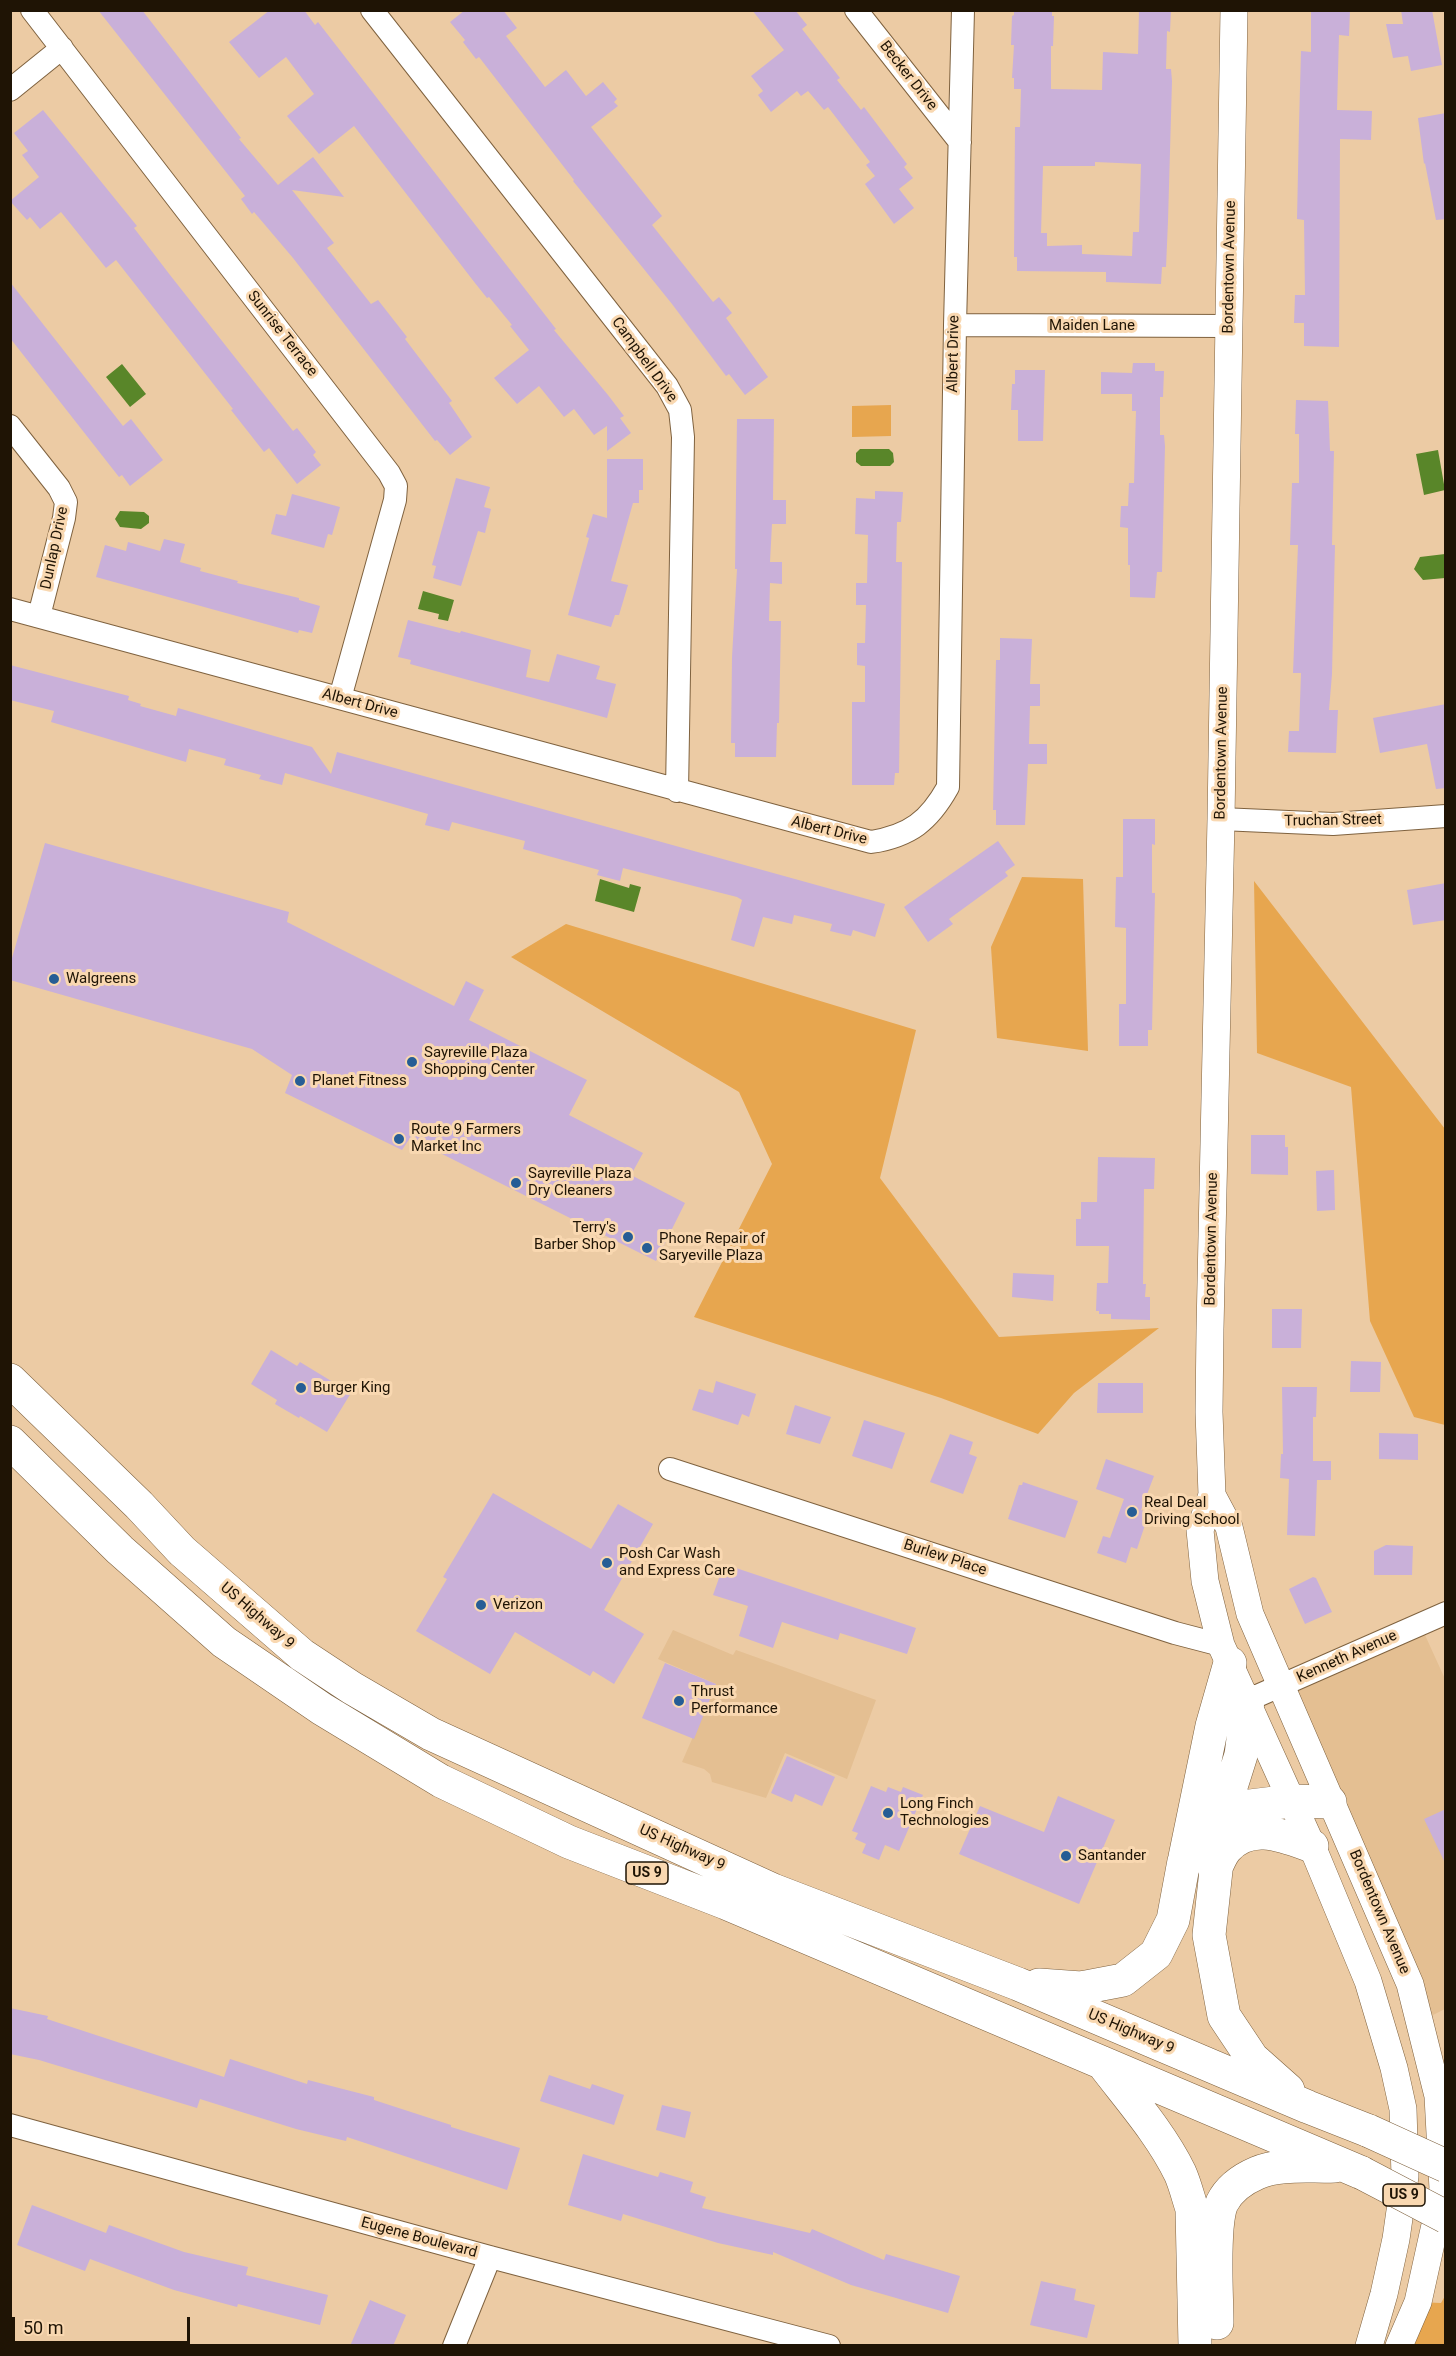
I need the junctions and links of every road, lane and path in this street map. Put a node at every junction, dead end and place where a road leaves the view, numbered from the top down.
1 (32, 10) edge
2 (372, 10) edge
3 (856, 10) edge
4 (963, 10) edge
5 (1234, 10) edge
6 (62, 48) junction
7 (10, 90) edge
8 (960, 142) junction
9 (955, 325) junction
10 (1229, 326) junction
11 (10, 426) edge
12 (10, 609) edge
13 (39, 616) junction
14 (340, 698) junction
15 (677, 791) junction
16 (1446, 816) edge
17 (1221, 819) junction
18 (10, 1380) edge
19 (10, 1442) edge
20 (670, 1469) dead end
21 (1212, 1495) junction
22 (1446, 1613) edge
23 (1226, 1654) junction
24 (1280, 1686) junction
25 (1248, 1701) junction
26 (1291, 1801) junction
27 (1330, 1802) junction
28 (1222, 1815) junction
29 (1312, 1846) junction
30 (1184, 1861) junction
31 (1215, 1870) junction
32 (1017, 1984) junction
33 (1103, 2063) junction
34 (1308, 2107) junction
35 (10, 2125) edge
36 (1446, 2166) edge
37 (1353, 2170) junction
38 (1446, 2217) edge
39 (490, 2258) junction
40 (454, 2346) edge
41 (829, 2346) edge
42 (1195, 2346) edge
43 (1216, 2346) edge
44 (1369, 2346) edge
45 (1399, 2346) edge

1 - 6 street, Sunrise Terrace
2 - 15 street, Campbell Drive
3 - 8 street, Becker Drive
4 - 8 street, Albert Drive
5 - 10 street, Bordentown Avenue
6 - 7 street
6 - 14 street, Sunrise Terrace
8 - 9 street, Albert Drive
9 - 10 street, Maiden Lane
9 - 15 street, Albert Drive
10 - 17 street, Bordentown Avenue
11 - 13 street, Dunlap Drive
12 - 13 street, Albert Drive
13 - 14 street, Albert Drive
14 - 15 street, Albert Drive
16 - 17 street, Truchan Street
17 - 21 street, Bordentown Avenue
18 - 32 highway, US Highway 9 / US 9
19 - 33 highway, US 9
20 - 23 street, Burlew Place
21 - 23 street, Bordentown Avenue
21 - 24 street, Bordentown Avenue
22 - 24 street, Kenneth Avenue
23 - 25 street, Bordentown Avenue
23 - 30 highway
24 - 25 street, Kenneth Avenue
24 - 27 street, Bordentown Avenue
25 - 26 street, Bordentown Avenue
25 - 28 highway
26 - 27 highway
26 - 28 highway
26 - 29 street, Bordentown Avenue
27 - 45 street, Bordentown Avenue
28 - 30 highway
28 - 31 highway
29 - 31 highway
29 - 44 street, Bordentown Avenue
30 - 32 highway
31 - 34 highway
32 - 34 highway, US Highway 9 / US 9
33 - 37 highway, US 9
33 - 42 highway
34 - 36 highway, US Highway 9 / US 9, bridge
35 - 39 street, Eugene Boulevard
37 - 38 highway, US 9, bridge
37 - 43 highway
39 - 40 street
39 - 41 street, Eugene Boulevard

